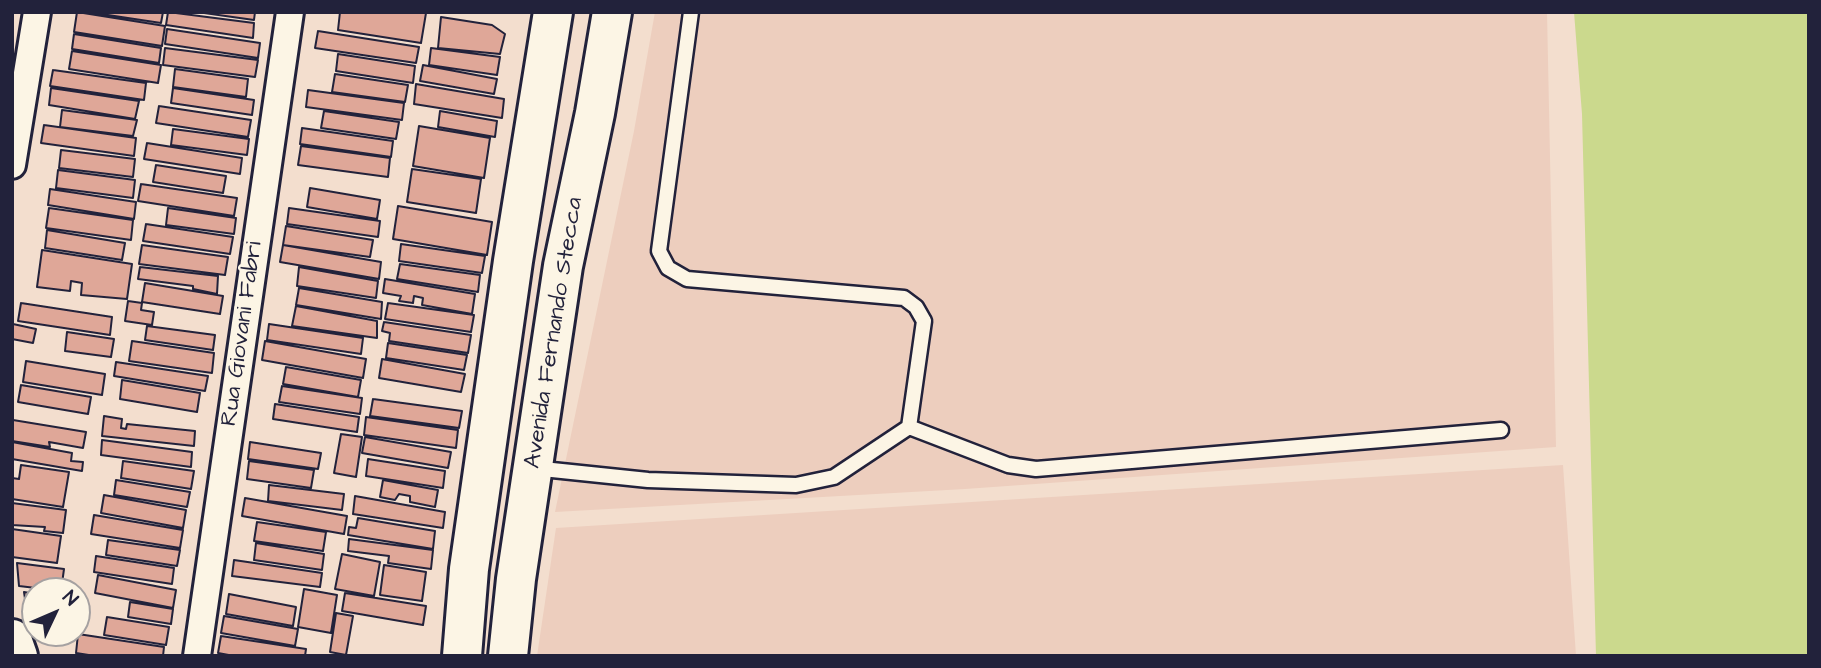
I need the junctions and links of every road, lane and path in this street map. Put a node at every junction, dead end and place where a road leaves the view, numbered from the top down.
1 (37, 12) edge
2 (290, 12) edge
3 (553, 12) edge
4 (583, 12) edge
5 (612, 12) edge
6 (691, 12) edge
7 (595, 113) junction
8 (12, 165) edge
9 (909, 426) junction
10 (1502, 430) dead end
11 (532, 468) junction
12 (12, 639) edge
13 (18, 656) edge
14 (197, 656) edge
15 (462, 656) edge
16 (508, 656) edge

1 - 8 street
2 - 14 street, Rua Giovani Fabri
3 - 15 main road
4 - 7 main road
5 - 7 main road, Avenida Fernando Stecca
6 - 9 lane
7 - 11 main road, Avenida Fernando Stecca
9 - 10 lane
9 - 11 lane
11 - 16 main road, Avenida Fernando Stecca
12 - 13 main road

